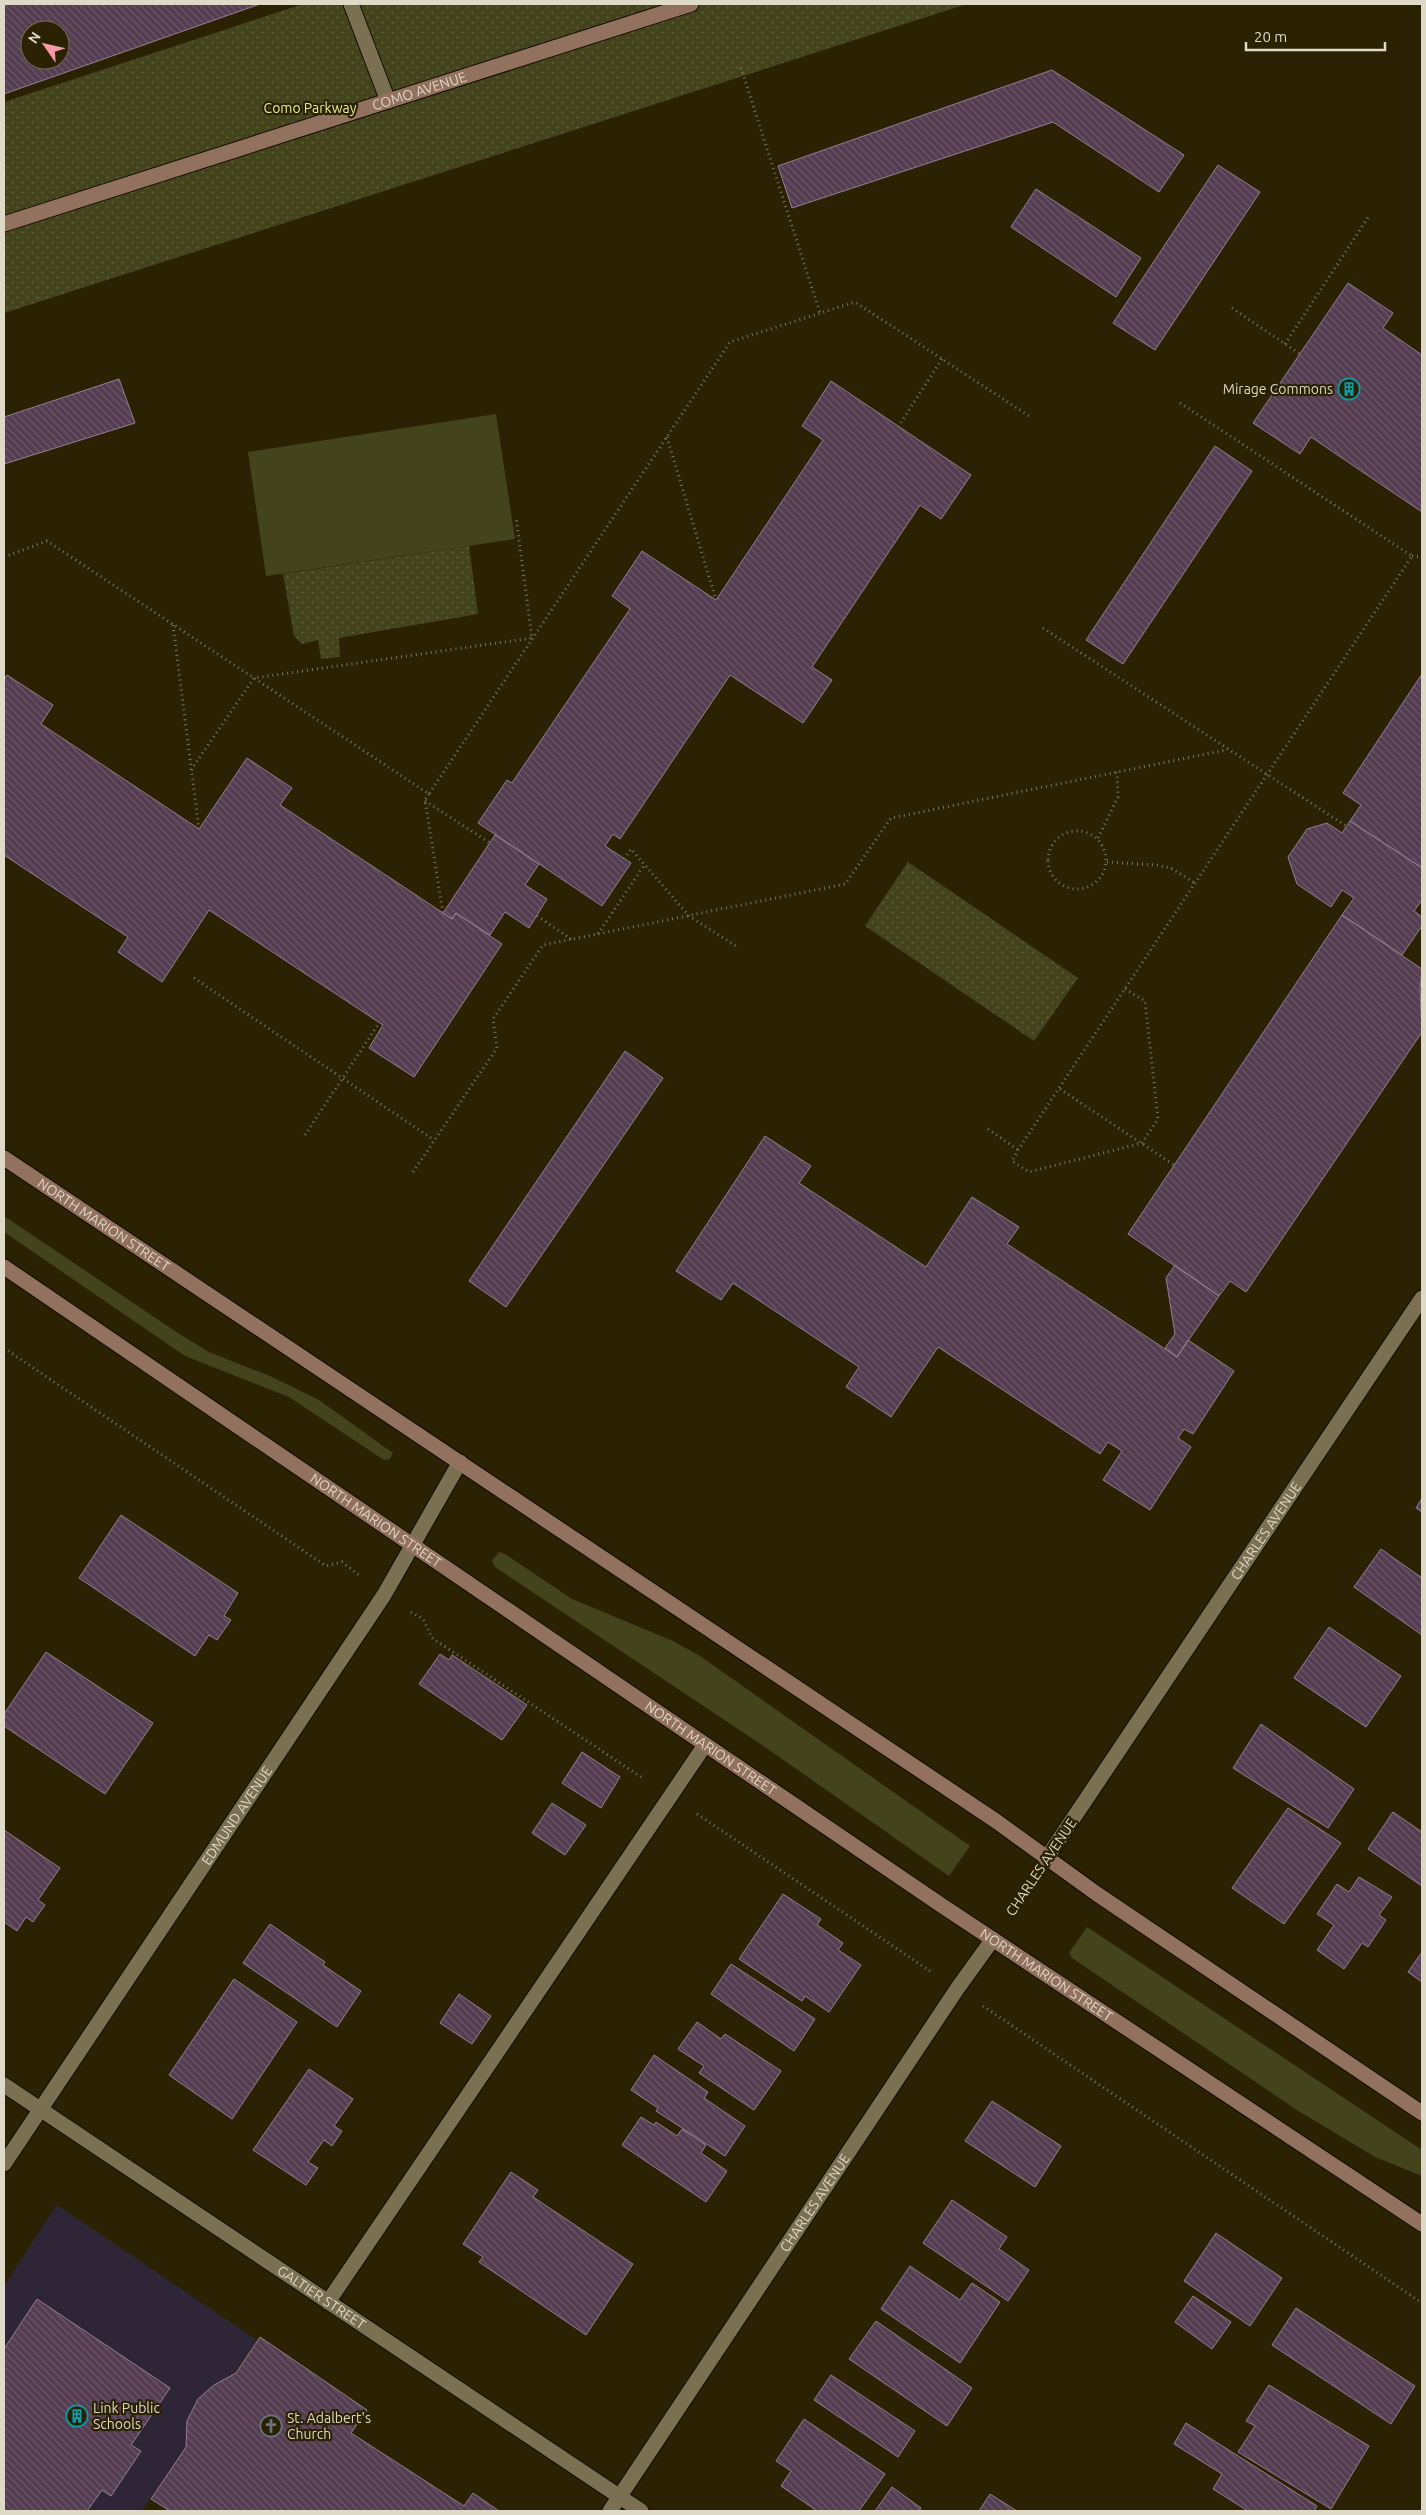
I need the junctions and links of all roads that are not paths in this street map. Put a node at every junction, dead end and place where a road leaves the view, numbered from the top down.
1 (351, 4) edge
2 (691, 4) edge
3 (388, 100) junction
4 (4, 224) edge
5 (4, 1158) edge
6 (4, 1266) edge
7 (1422, 1298) edge
8 (460, 1462) junction
9 (414, 1545) junction
10 (705, 1745) junction
11 (1046, 1859) junction
12 (993, 1939) junction
13 (4, 2085) edge
14 (41, 2110) junction
15 (1422, 2113) edge
16 (4, 2164) edge
17 (1422, 2224) edge
18 (328, 2302) junction
19 (620, 2497) junction
20 (610, 2511) edge
21 (641, 2511) edge

1 - 3 street
2 - 3 main road, COMO AVENUE
3 - 4 main road, COMO AVENUE
5 - 8 main road, NORTH MARION STREET
6 - 9 main road, NORTH MARION STREET
7 - 11 street, CHARLES AVENUE
8 - 9 street, EDMUND AVENUE
8 - 11 main road, NORTH MARION STREET
9 - 10 main road, NORTH MARION STREET
9 - 14 street, EDMUND AVENUE
10 - 12 main road, NORTH MARION STREET
10 - 18 street
11 - 15 main road, NORTH MARION STREET
12 - 17 main road, NORTH MARION STREET
12 - 19 street, CHARLES AVENUE
13 - 14 street, GALTIER STREET
14 - 16 street, EDMUND AVENUE
14 - 18 street, GALTIER STREET
18 - 19 street, GALTIER STREET
19 - 20 street, CHARLES AVENUE
19 - 21 street, GALTIER STREET

